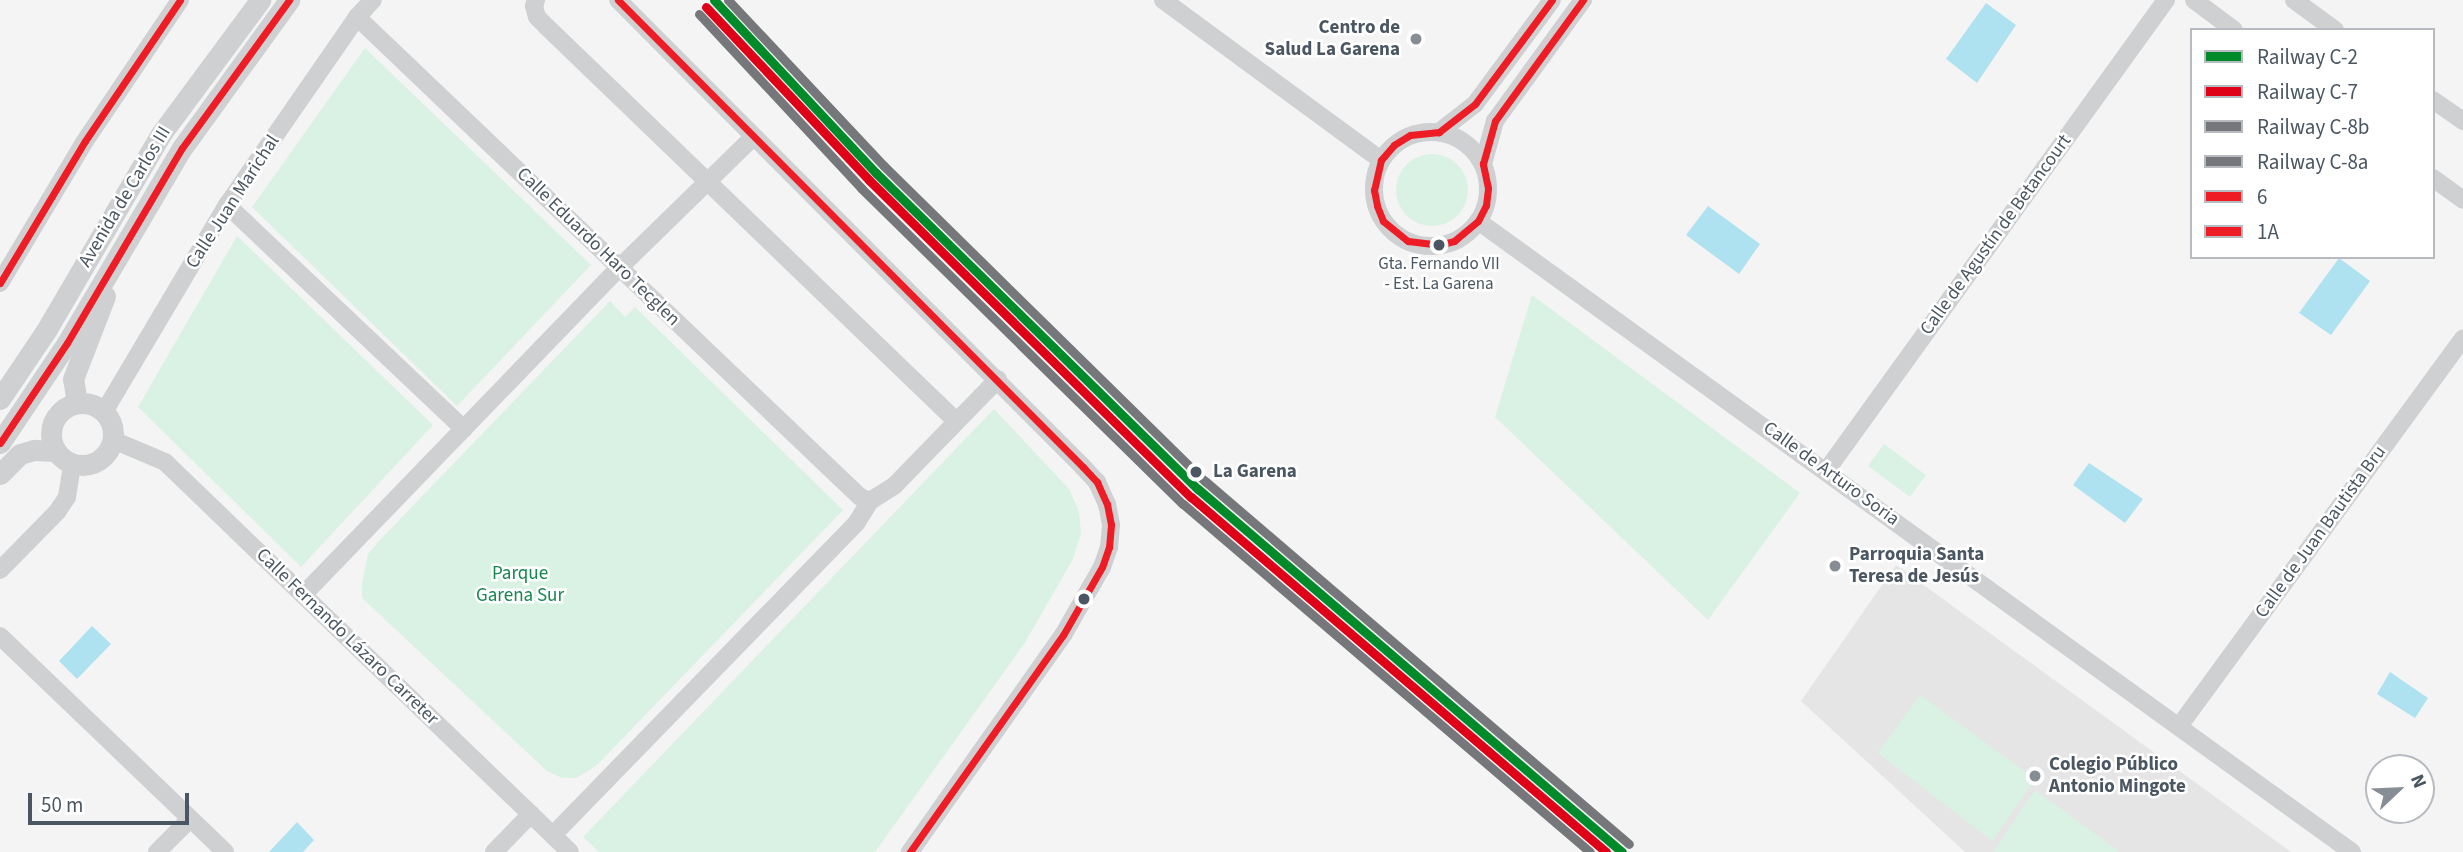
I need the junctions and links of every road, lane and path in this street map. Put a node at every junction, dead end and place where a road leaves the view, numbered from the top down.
1 (180, 0) edge
2 (260, 0) edge
3 (289, 0) edge
4 (373, 0) edge
5 (536, 0) edge
6 (618, 0) edge
7 (1163, 0) edge
8 (1552, 0) edge
9 (1583, 0) edge
10 (2166, 0) edge
11 (2194, 0) edge
12 (2294, 0) edge
13 (357, 17) junction
14 (2231, 28) edge
15 (2332, 28) edge
16 (2435, 101) edge
17 (2463, 121) edge
18 (1438, 132) junction
19 (752, 138) junction
20 (1381, 160) junction
21 (1483, 164) junction
22 (2435, 179) edge
23 (708, 183) junction
24 (2463, 200) edge
25 (227, 205) junction
26 (1478, 221) junction
27 (117, 260) junction
28 (619, 268) junction
29 (0, 283) edge
30 (2463, 339) edge
31 (998, 379) junction
32 (0, 399) edge
33 (77, 402) junction
34 (104, 412) junction
35 (956, 421) junction
36 (464, 429) junction
37 (113, 440) junction
38 (0, 443) edge
39 (64, 457) junction
40 (1826, 471) junction
41 (0, 474) edge
42 (870, 500) junction
43 (0, 570) edge
44 (303, 595) junction
45 (6, 641) edge
46 (2180, 725) junction
47 (531, 814) junction
48 (190, 818) junction
49 (553, 835) junction
50 (157, 852) edge
51 (225, 852) edge
52 (494, 852) edge
53 (570, 852) edge
54 (910, 852) edge
55 (2352, 852) edge

1 - 29 street
2 - 32 street, Avenida de Carlos III
3 - 27 street, Avenida de Carlos III
4 - 13 street, Calle Juan Marichal
5 - 23 street
6 - 19 street
7 - 20 street
8 - 18 street
9 - 21 street
10 - 40 street, Calle de Agustín de Betancourt
11 - 14 street
12 - 15 street
13 - 25 street, Calle Juan Marichal
13 - 28 street, Calle Eduardo Haro Tecglen
16 - 17 street
18 - 20 street
18 - 21 street
19 - 23 street
19 - 31 street
20 - 26 street
21 - 26 street
22 - 24 street
23 - 28 street
23 - 35 street
25 - 34 street, Calle Juan Marichal
25 - 36 street
26 - 40 street, Calle de Arturo Soria
27 - 33 street
27 - 38 street, Avenida de Carlos III
28 - 36 street
28 - 42 street, Calle Eduardo Haro Tecglen
30 - 46 street, Calle de Juan Bautista Bru
31 - 35 street
31 - 54 street
33 - 34 street
33 - 39 street
34 - 37 street
35 - 42 street
36 - 44 street
37 - 39 street
37 - 44 street, Calle Fernando Lázaro Carreter
39 - 41 street
39 - 43 street
40 - 46 street, Calle de Arturo Soria
42 - 49 street
44 - 47 street, Calle Fernando Lázaro Carreter
45 - 48 street
46 - 55 street, Calle de Arturo Soria
47 - 49 street, Calle Fernando Lázaro Carreter
47 - 52 street
48 - 50 street
48 - 51 street
49 - 53 street, Calle Fernando Lázaro Carreter

